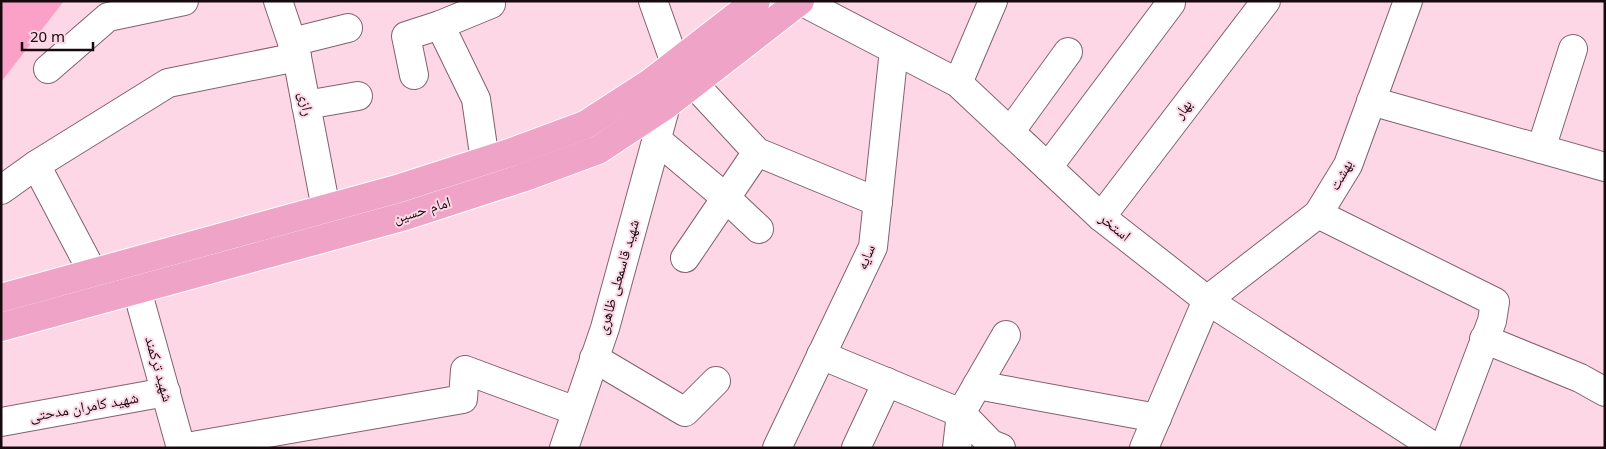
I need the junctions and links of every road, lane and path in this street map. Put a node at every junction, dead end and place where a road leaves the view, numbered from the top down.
1 (184, 1) edge
2 (278, 1) edge
3 (489, 1) edge
4 (653, 1) edge
5 (800, 1) edge
6 (993, 1) edge
7 (1266, 1) edge
8 (1408, 1) edge
9 (1171, 3) dead end
10 (749, 4) edge
11 (440, 25) junction
12 (348, 28) dead end
13 (1573, 49) dead end
14 (295, 50) junction
15 (894, 50) junction
16 (1068, 52) dead end
17 (675, 63) junction
18 (48, 68) dead end
19 (414, 75) dead end
20 (650, 82) junction
21 (958, 83) junction
22 (694, 84) junction
23 (358, 96) dead end
24 (1371, 101) junction
25 (666, 105) junction
26 (306, 106) junction
27 (1010, 132) junction
28 (656, 139) junction
29 (1541, 149) junction
30 (757, 152) junction
31 (485, 161) junction
32 (36, 165) junction
33 (1048, 167) junction
34 (1605, 167) edge
35 (1, 190) edge
36 (726, 198) junction
37 (878, 202) junction
38 (326, 209) junction
39 (1318, 214) junction
40 (1101, 217) junction
41 (759, 229) dead end
42 (685, 258) dead end
43 (92, 273) junction
44 (137, 290) junction
45 (1, 298) edge
46 (1207, 300) junction
47 (1, 327) edge
48 (1006, 336) dead end
49 (1484, 340) junction
50 (822, 355) junction
51 (594, 358) junction
52 (716, 381) dead end
53 (886, 382) junction
54 (977, 385) junction
55 (166, 392) junction
56 (1605, 392) edge
57 (576, 411) junction
58 (961, 413) junction
59 (1157, 418) junction
60 (1, 422) edge
61 (181, 448) edge
62 (564, 448) edge
63 (777, 448) edge
64 (856, 448) edge
65 (957, 448) edge
66 (1001, 448) edge
67 (1144, 448) edge
68 (1436, 448) edge
69 (1444, 448) edge

1 - 18 street
2 - 14 street, رازی
3 - 11 street
4 - 17 street
5 - 15 street, استخر
5 - 22 main road, امام حسین
6 - 21 street
7 - 40 street, بهار
8 - 24 street, بهشت
9 - 33 street
10 - 17 main road, امام حسین
11 - 19 street
11 - 31 street
12 - 14 street
13 - 29 street
14 - 26 street, رازی
14 - 32 street
15 - 21 street, استخر
15 - 37 street, سایه
16 - 27 street
17 - 20 main road, امام حسین
20 - 25 main road
20 - 31 main road, امام حسین
21 - 27 street, استخر
22 - 25 main road, امام حسین
22 - 30 street
23 - 26 street
24 - 29 street
24 - 39 street, بهشت
25 - 28 street, شهید قاسمعلی ظاهری
25 - 44 main road, امام حسین
26 - 38 street, رازی
27 - 33 street, استخر
28 - 36 street
28 - 51 street, شهید قاسمعلی ظاهری
29 - 34 street
30 - 36 street
30 - 37 street
31 - 38 main road, امام حسین
32 - 35 street
32 - 43 street
33 - 40 street, استخر
36 - 41 street
36 - 42 street
37 - 50 street, سایه
38 - 43 main road, امام حسین
39 - 46 street, بهشت
39 - 49 street
40 - 46 street, استخر
43 - 45 main road, امام حسین
44 - 47 main road, امام حسین
44 - 55 street, شهید ترکمند
46 - 59 street
46 - 68 street, استخر
48 - 54 street
49 - 56 street
49 - 69 street
50 - 53 street
50 - 63 street, سایه
51 - 52 street
51 - 57 street, شهید قاسمعلی ظاهری
53 - 58 street
53 - 64 street
54 - 58 street
54 - 59 street
55 - 60 street, شهید کامران مدحتی
55 - 61 street, شهید ترکمند
57 - 61 street
57 - 62 street, شهید قاسمعلی ظاهری
58 - 65 street
58 - 66 street
59 - 67 street

